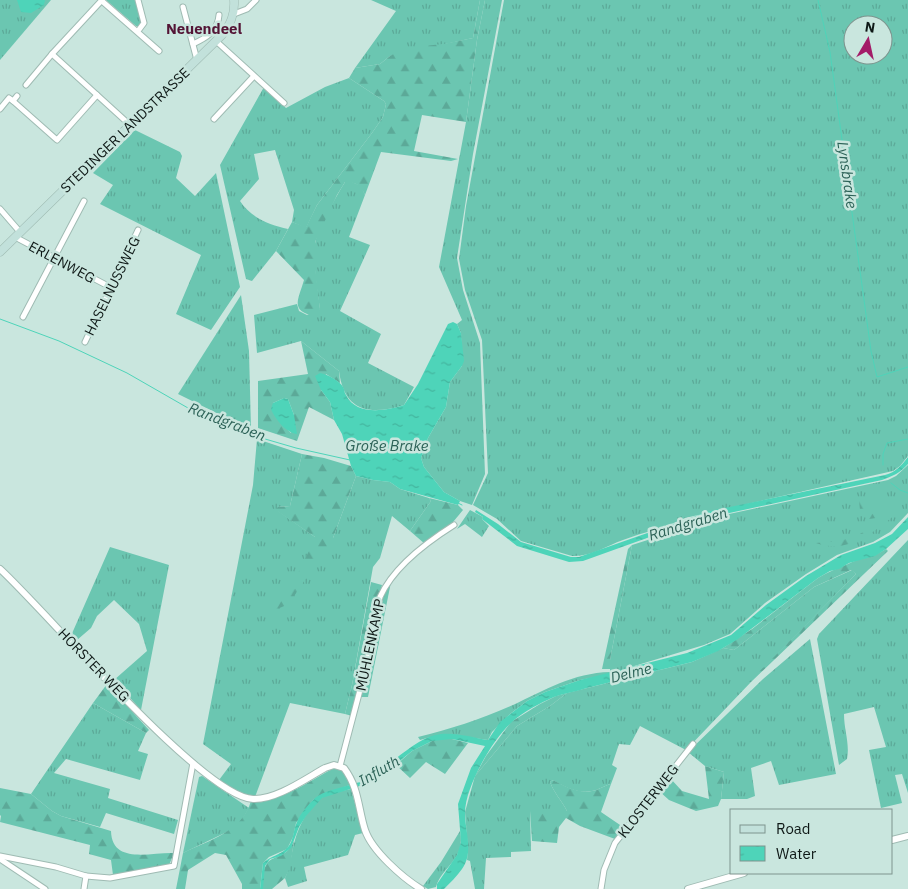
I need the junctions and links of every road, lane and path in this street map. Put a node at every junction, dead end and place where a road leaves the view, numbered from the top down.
1 (102, 0) edge
2 (138, 0) edge
3 (234, 0) edge
4 (256, 0) edge
5 (183, 7) dead end
6 (234, 14) junction
7 (219, 15) dead end
8 (138, 32) junction
9 (216, 41) junction
10 (193, 44) junction
11 (159, 51) dead end
12 (52, 54) junction
13 (197, 60) junction
14 (254, 76) junction
15 (26, 85) dead end
16 (97, 95) junction
17 (17, 96) dead end
18 (13, 101) junction
19 (284, 103) dead end
20 (0, 109) edge
21 (214, 119) dead end
22 (130, 124) junction
23 (84, 201) dead end
24 (0, 209) edge
25 (138, 230) dead end
26 (17, 234) junction
27 (0, 252) edge
28 (54, 257) junction
29 (110, 288) junction
30 (23, 316) dead end
31 (85, 342) dead end
32 (454, 524) dead end
33 (0, 569) edge
34 (693, 744) dead end
35 (191, 761) junction
36 (340, 766) junction
37 (908, 836) edge
38 (893, 840) edge
39 (0, 857) edge
40 (740, 874) edge
41 (86, 876) junction
42 (412, 887) edge
43 (45, 889) edge
44 (84, 889) edge
45 (421, 889) edge
46 (601, 889) edge
47 (688, 889) edge

1 - 8 street
1 - 12 street
2 - 8 street
3 - 6 main road
4 - 6 street
5 - 10 street
6 - 9 main road, STEDINGER LANDSTRASSE
7 - 10 street
8 - 11 street
9 - 13 main road, STEDINGER LANDSTRASSE
9 - 14 street
10 - 13 street
12 - 15 street
12 - 16 street
13 - 22 main road, STEDINGER LANDSTRASSE
14 - 19 street
14 - 21 street
16 - 18 street
16 - 22 street
17 - 18 street
18 - 20 street
22 - 26 main road, STEDINGER LANDSTRASSE
23 - 28 street
24 - 26 street
25 - 29 street, HASELNUSSWEG
26 - 27 main road, STEDINGER LANDSTRASSE
26 - 28 street, ERLENWEG
28 - 29 street, ERLENWEG
28 - 30 street
29 - 31 street, HASELNUSSWEG
32 - 36 street, MÜHLENKAMP
33 - 35 street, HORSTER WEG
34 - 46 street, KLOSTERWEG
35 - 36 street
35 - 41 street
36 - 42 street
37 - 38 street
39 - 41 street
39 - 43 street
40 - 47 street
41 - 44 street
42 - 45 street

